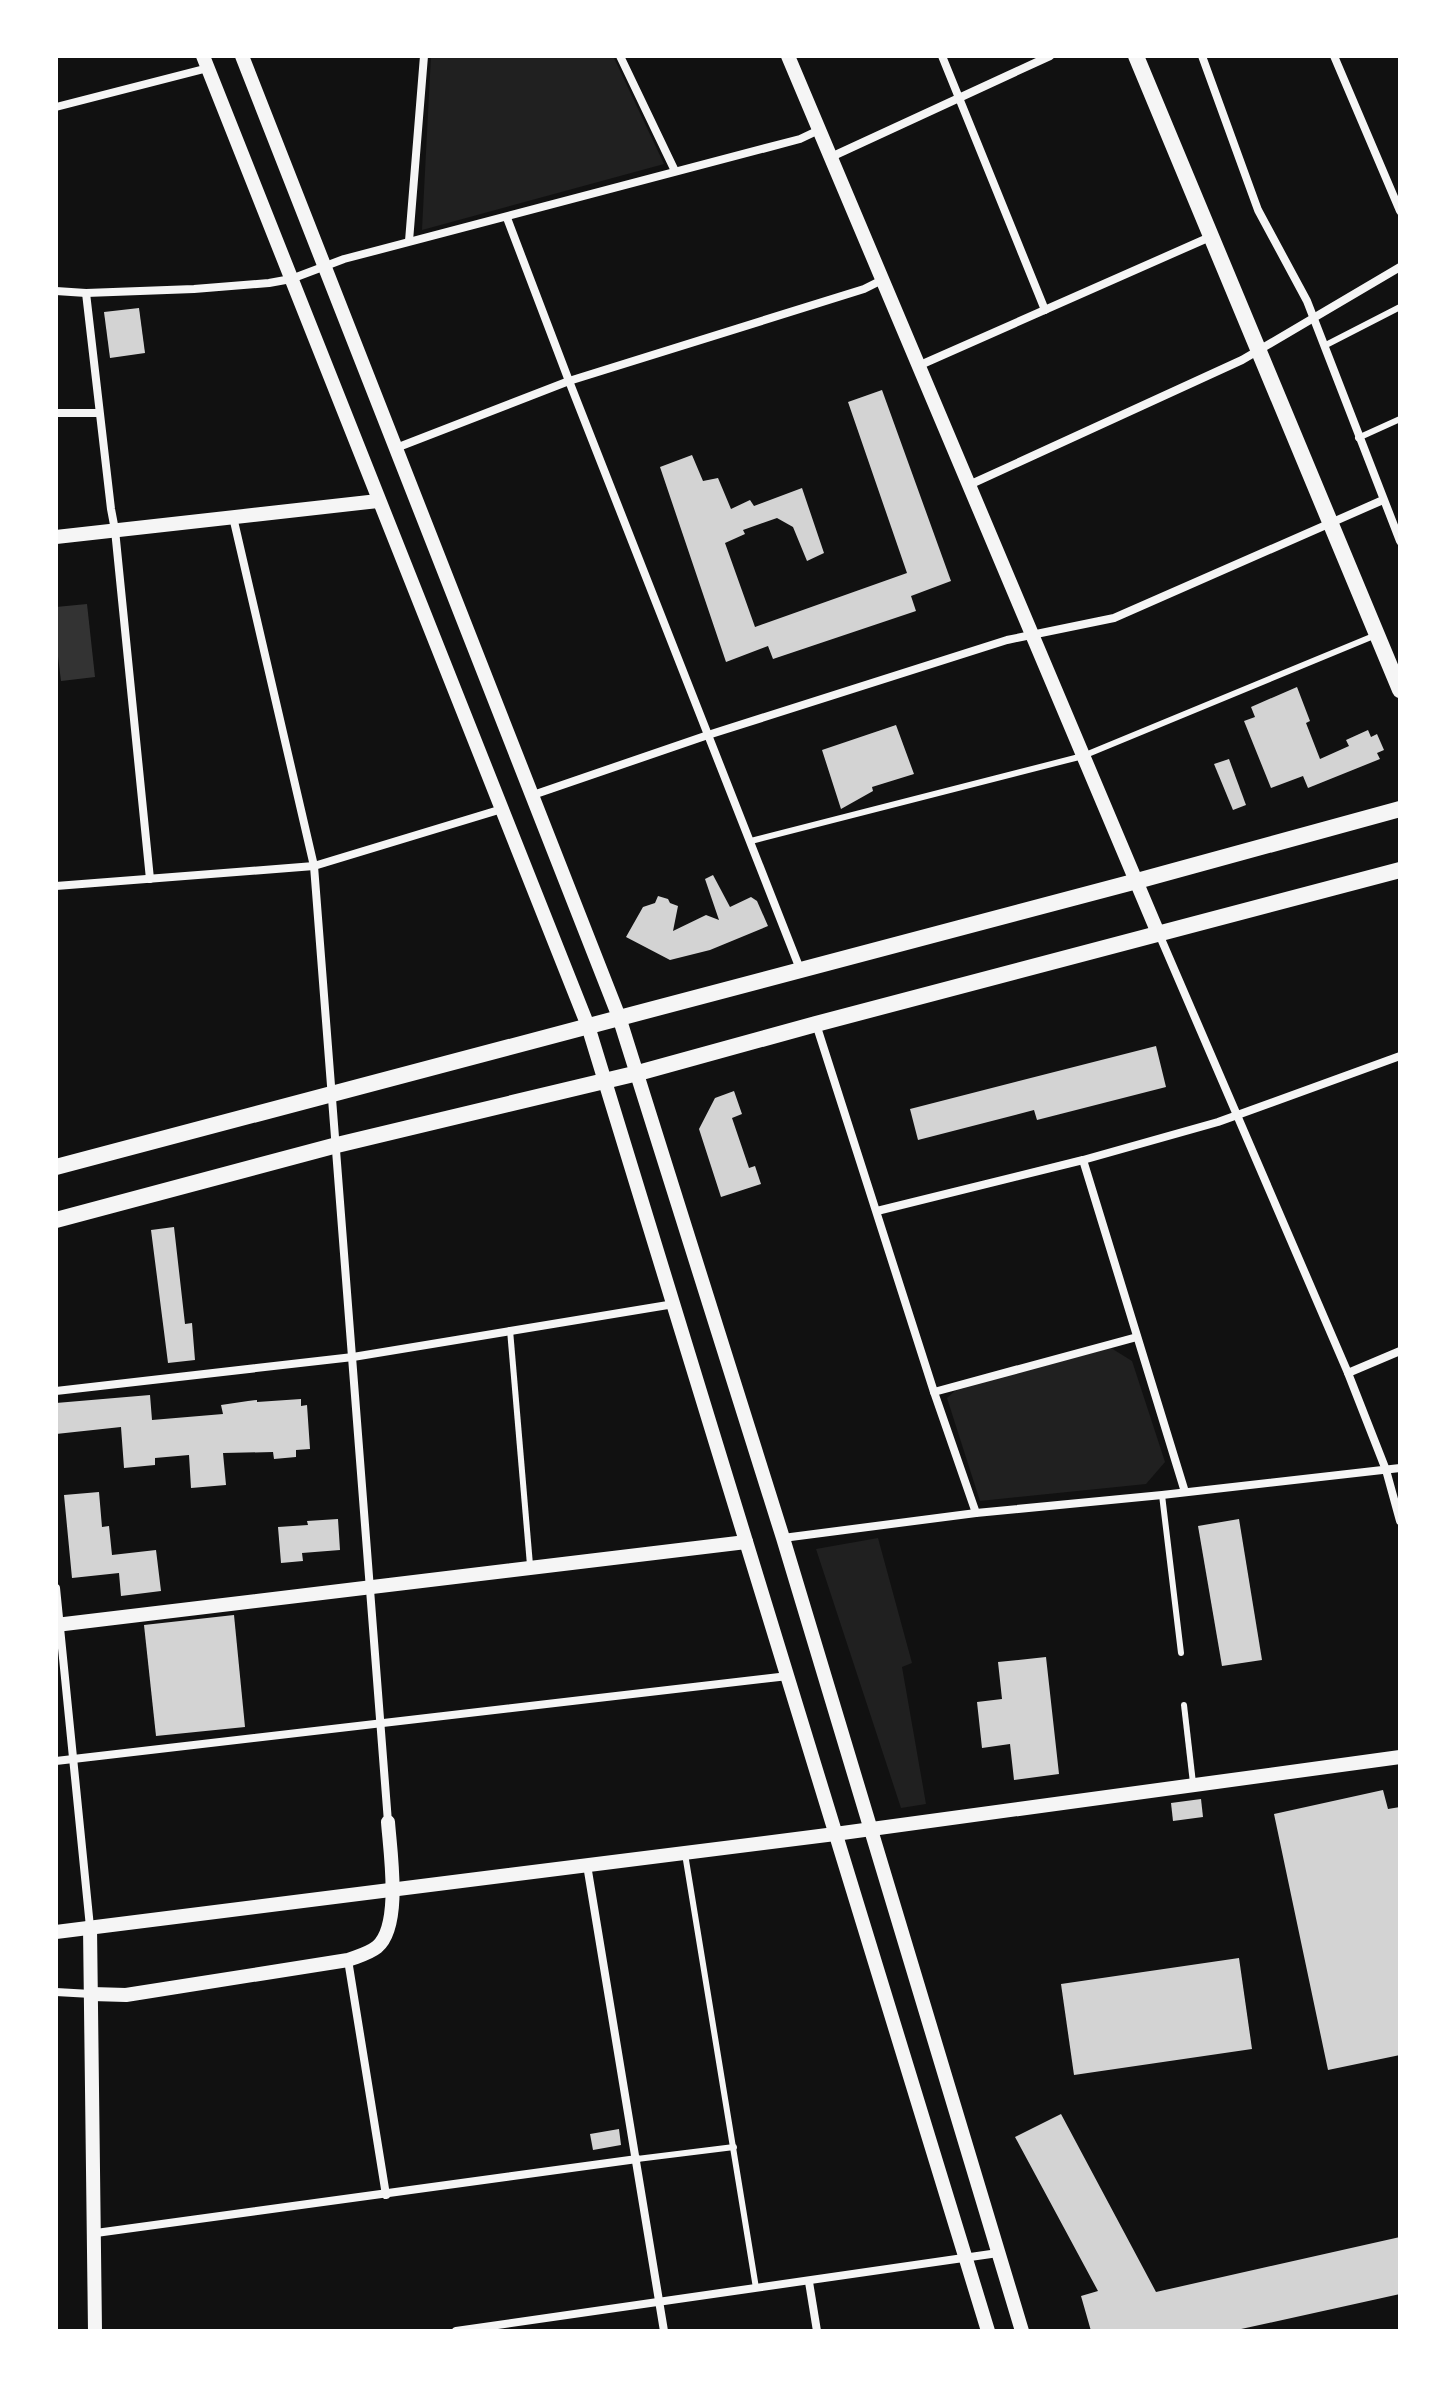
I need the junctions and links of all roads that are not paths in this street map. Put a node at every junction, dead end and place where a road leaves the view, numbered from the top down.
1 (242, 56) edge
2 (424, 56) edge
3 (620, 56) edge
4 (788, 56) edge
5 (942, 56) edge
6 (1050, 56) edge
7 (1136, 56) edge
8 (1202, 56) edge
9 (1334, 56) edge
10 (206, 62) edge
11 (959, 99) junction
12 (56, 107) edge
13 (819, 130) junction
14 (831, 157) junction
15 (675, 171) junction
16 (1400, 211) edge
17 (507, 218) junction
18 (1210, 237) junction
19 (409, 241) junction
20 (323, 265) junction
21 (1400, 267) edge
22 (291, 279) junction
23 (882, 280) junction
24 (56, 291) edge
25 (86, 293) junction
26 (1400, 307) edge
27 (1045, 310) junction
28 (1313, 317) junction
29 (1324, 346) junction
30 (1259, 351) junction
31 (917, 367) junction
32 (569, 381) junction
33 (56, 413) edge
34 (99, 413) junction
35 (1400, 419) edge
36 (1358, 438) junction
37 (396, 448) junction
38 (969, 485) junction
39 (1383, 500) junction
40 (378, 501) junction
41 (233, 517) junction
42 (1330, 523) junction
43 (115, 530) junction
44 (56, 537) edge
45 (1400, 541) edge
46 (1377, 634) junction
47 (1032, 637) junction
48 (1400, 690) edge
49 (708, 735) junction
50 (1083, 756) junction
51 (533, 795) junction
52 (502, 809) junction
53 (1400, 809) edge
54 (751, 841) junction
55 (314, 866) junction
56 (1400, 870) edge
57 (150, 879) junction
58 (1137, 881) junction
59 (56, 886) edge
60 (1158, 933) junction
61 (800, 969) junction
62 (619, 1017) junction
63 (816, 1024) junction
64 (588, 1026) junction
65 (1400, 1056) edge
66 (638, 1073) junction
67 (605, 1081) junction
68 (333, 1095) junction
69 (1236, 1116) junction
70 (337, 1145) junction
71 (1083, 1160) junction
72 (56, 1167) edge
73 (877, 1211) junction
74 (56, 1220) edge
75 (674, 1304) junction
76 (510, 1330) junction
77 (1137, 1337) junction
78 (1400, 1351) edge
79 (353, 1357) junction
80 (1348, 1373) junction
81 (56, 1391) edge
82 (934, 1392) junction
83 (1400, 1468) edge
84 (1386, 1470) junction
85 (1185, 1492) junction
86 (1162, 1495) junction
87 (976, 1513) junction
88 (1400, 1521) edge
89 (783, 1538) junction
90 (746, 1542) junction
91 (530, 1568) junction
92 (370, 1586) junction
93 (56, 1588) edge
94 (58, 1625) edge
95 (1181, 1653) dead end
96 (788, 1676) junction
97 (1184, 1705) dead end
98 (380, 1724) junction
99 (1400, 1757) edge
100 (73, 1759) junction
101 (56, 1761) edge
102 (1193, 1783) junction
103 (388, 1822) joint
104 (871, 1829) junction
105 (835, 1834) junction
106 (685, 1853) junction
107 (587, 1865) junction
108 (393, 1888) junction
109 (90, 1927) junction
110 (56, 1932) edge
111 (348, 1960) junction
112 (56, 1992) edge
113 (92, 1994) junction
114 (734, 2147) junction
115 (637, 2159) junction
116 (386, 2195) junction
117 (96, 2233) junction
118 (998, 2253) junction
119 (966, 2258) junction
120 (809, 2282) junction
121 (756, 2288) junction
122 (660, 2303) junction
123 (542, 2319) junction
124 (484, 2329) edge
125 (95, 2331) edge
126 (456, 2331) edge
127 (543, 2331) edge
128 (664, 2331) edge
129 (817, 2331) edge
130 (988, 2331) edge
131 (1022, 2331) edge

1 - 20 street
2 - 19 street
3 - 15 street
4 - 13 street
5 - 11 street
6 - 11 street
7 - 18 main road
8 - 28 street
9 - 16 street
10 - 12 street
10 - 22 street
11 - 14 street
11 - 27 street
13 - 14 street
13 - 15 street
14 - 23 street
15 - 17 street
17 - 19 street
17 - 32 street
18 - 27 street
18 - 30 main road
19 - 20 street
20 - 22 street
20 - 37 street
21 - 28 street
22 - 25 street
22 - 40 street
23 - 31 street
23 - 32 street
24 - 25 street
25 - 34 street
26 - 29 lane
27 - 31 street
28 - 29 street
28 - 30 street
29 - 36 street
30 - 38 street
30 - 42 main road
31 - 38 street
32 - 37 street
32 - 49 street
33 - 34 street
34 - 43 street
35 - 36 lane
36 - 39 street
37 - 51 street
38 - 47 street
39 - 42 street
39 - 45 street
40 - 41 street
40 - 52 street
41 - 43 street
41 - 55 street
42 - 46 main road
42 - 47 street
43 - 44 street
43 - 57 street
46 - 48 main road
46 - 50 lane
47 - 49 street
47 - 50 street
49 - 51 street
49 - 54 street
50 - 54 lane
50 - 58 street
51 - 62 street
52 - 55 street
52 - 64 street
53 - 58 main road
54 - 61 street
55 - 57 street
55 - 68 street
56 - 60 main road
57 - 59 street
58 - 60 street
58 - 61 main road
60 - 63 main road
60 - 69 street
61 - 62 main road
62 - 64 main road
62 - 66 street
63 - 66 main road
63 - 73 street
64 - 67 street
64 - 68 main road
65 - 69 street
66 - 67 main road
66 - 89 street
67 - 70 main road
67 - 75 street
68 - 70 street
68 - 72 main road
69 - 71 street
69 - 80 street
70 - 74 main road
70 - 79 street
71 - 73 street
71 - 77 street
73 - 82 street
75 - 76 street
75 - 90 street
76 - 79 street
76 - 91 lane
77 - 82 street
77 - 85 street
78 - 80 street
79 - 81 street
79 - 92 street
80 - 84 street
82 - 87 street
83 - 84 street
84 - 85 street
84 - 88 street
85 - 86 street
86 - 87 street
86 - 95 lane
87 - 89 street
89 - 104 street
90 - 91 street
90 - 96 street
91 - 92 street
92 - 94 street
92 - 98 street
93 - 94 street
94 - 100 street
96 - 98 street
96 - 105 street
97 - 102 lane
98 - 100 street
98 - 103 street
99 - 102 street
100 - 101 street
100 - 109 street
102 - 104 street
103 - 108 street
104 - 105 street
104 - 118 street
105 - 106 street
105 - 119 street
106 - 107 street
106 - 114 lane
107 - 108 street
107 - 115 street
108 - 109 street
108 - 111 street
109 - 110 street
109 - 113 street
111 - 113 street
111 - 116 street
112 - 113 street
113 - 117 street
114 - 115 lane
114 - 121 lane
115 - 116 street
115 - 122 street
116 - 117 street
117 - 125 street
118 - 119 street
118 - 131 street
119 - 120 street
119 - 130 street
120 - 121 street
120 - 129 street
121 - 122 street
122 - 123 street
122 - 128 street
123 - 124 street
123 - 127 street
124 - 126 street

